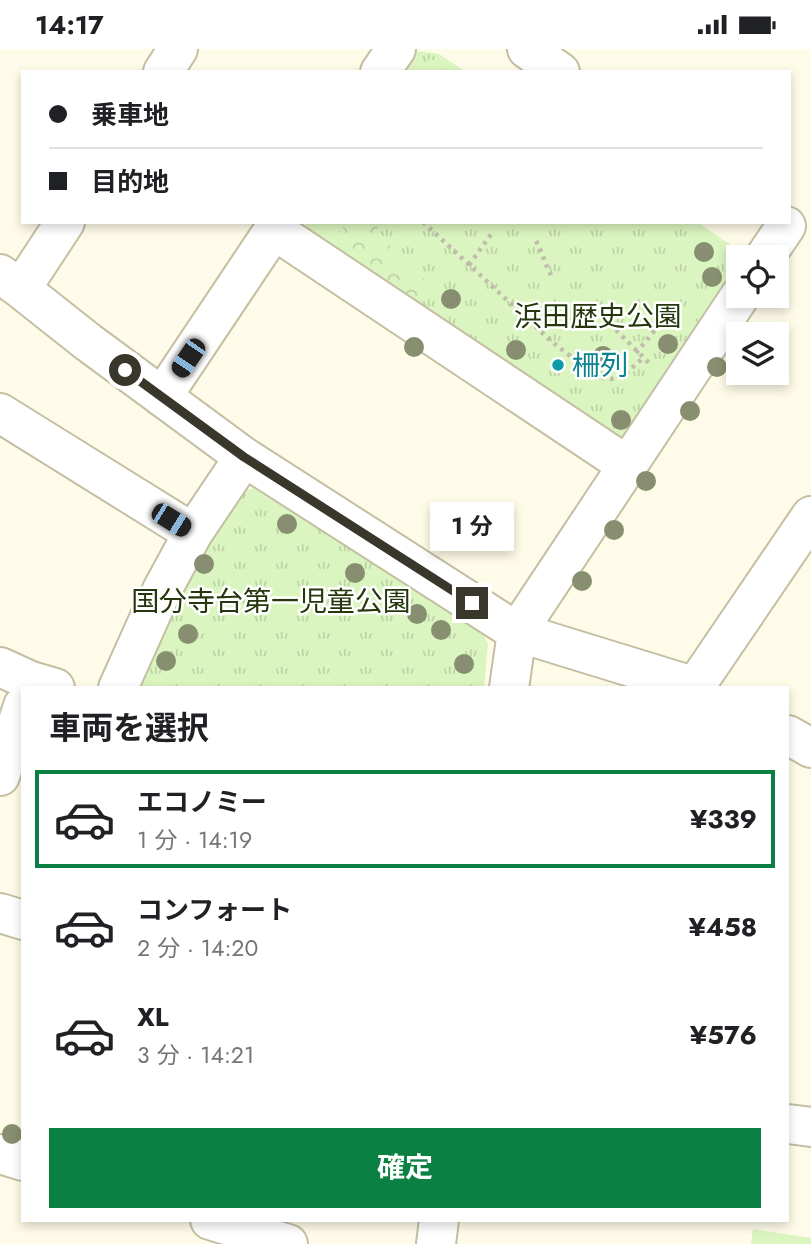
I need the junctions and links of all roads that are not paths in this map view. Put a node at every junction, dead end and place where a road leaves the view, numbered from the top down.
1 (178, 49) edge
2 (396, 49) edge
3 (527, 49) edge
4 (164, 70) edge
5 (381, 70) edge
6 (557, 70) edge
7 (63, 224) edge
8 (276, 226) edge
9 (11, 281) edge
10 (732, 308) edge
11 (162, 397) junction
12 (0, 413) edge
13 (244, 457) junction
14 (628, 466) junction
15 (811, 516) edge
16 (193, 533) junction
17 (517, 632) junction
18 (119, 686) edge
19 (509, 686) edge
20 (693, 686) edge
21 (697, 686) edge
22 (21, 706) edge
23 (789, 737) edge
24 (811, 748) edge
25 (0, 776) edge
26 (0, 913) edge
27 (21, 919) edge
28 (789, 1124) edge
29 (811, 1127) edge
30 (0, 1154) edge
31 (21, 1160) edge
32 (216, 1222) edge
33 (439, 1222) edge
34 (288, 1244) edge
35 (436, 1244) edge

1 - 4 street
2 - 5 street
3 - 6 street
7 - 9 street
8 - 11 street
8 - 14 street
9 - 11 street
10 - 14 street
11 - 13 street
12 - 16 street
13 - 16 street
13 - 17 street
14 - 17 street
15 - 21 street
16 - 18 street
17 - 19 street
17 - 20 street
22 - 25 street
23 - 24 street
26 - 27 street
28 - 29 street
30 - 31 street
32 - 34 street
33 - 35 street

